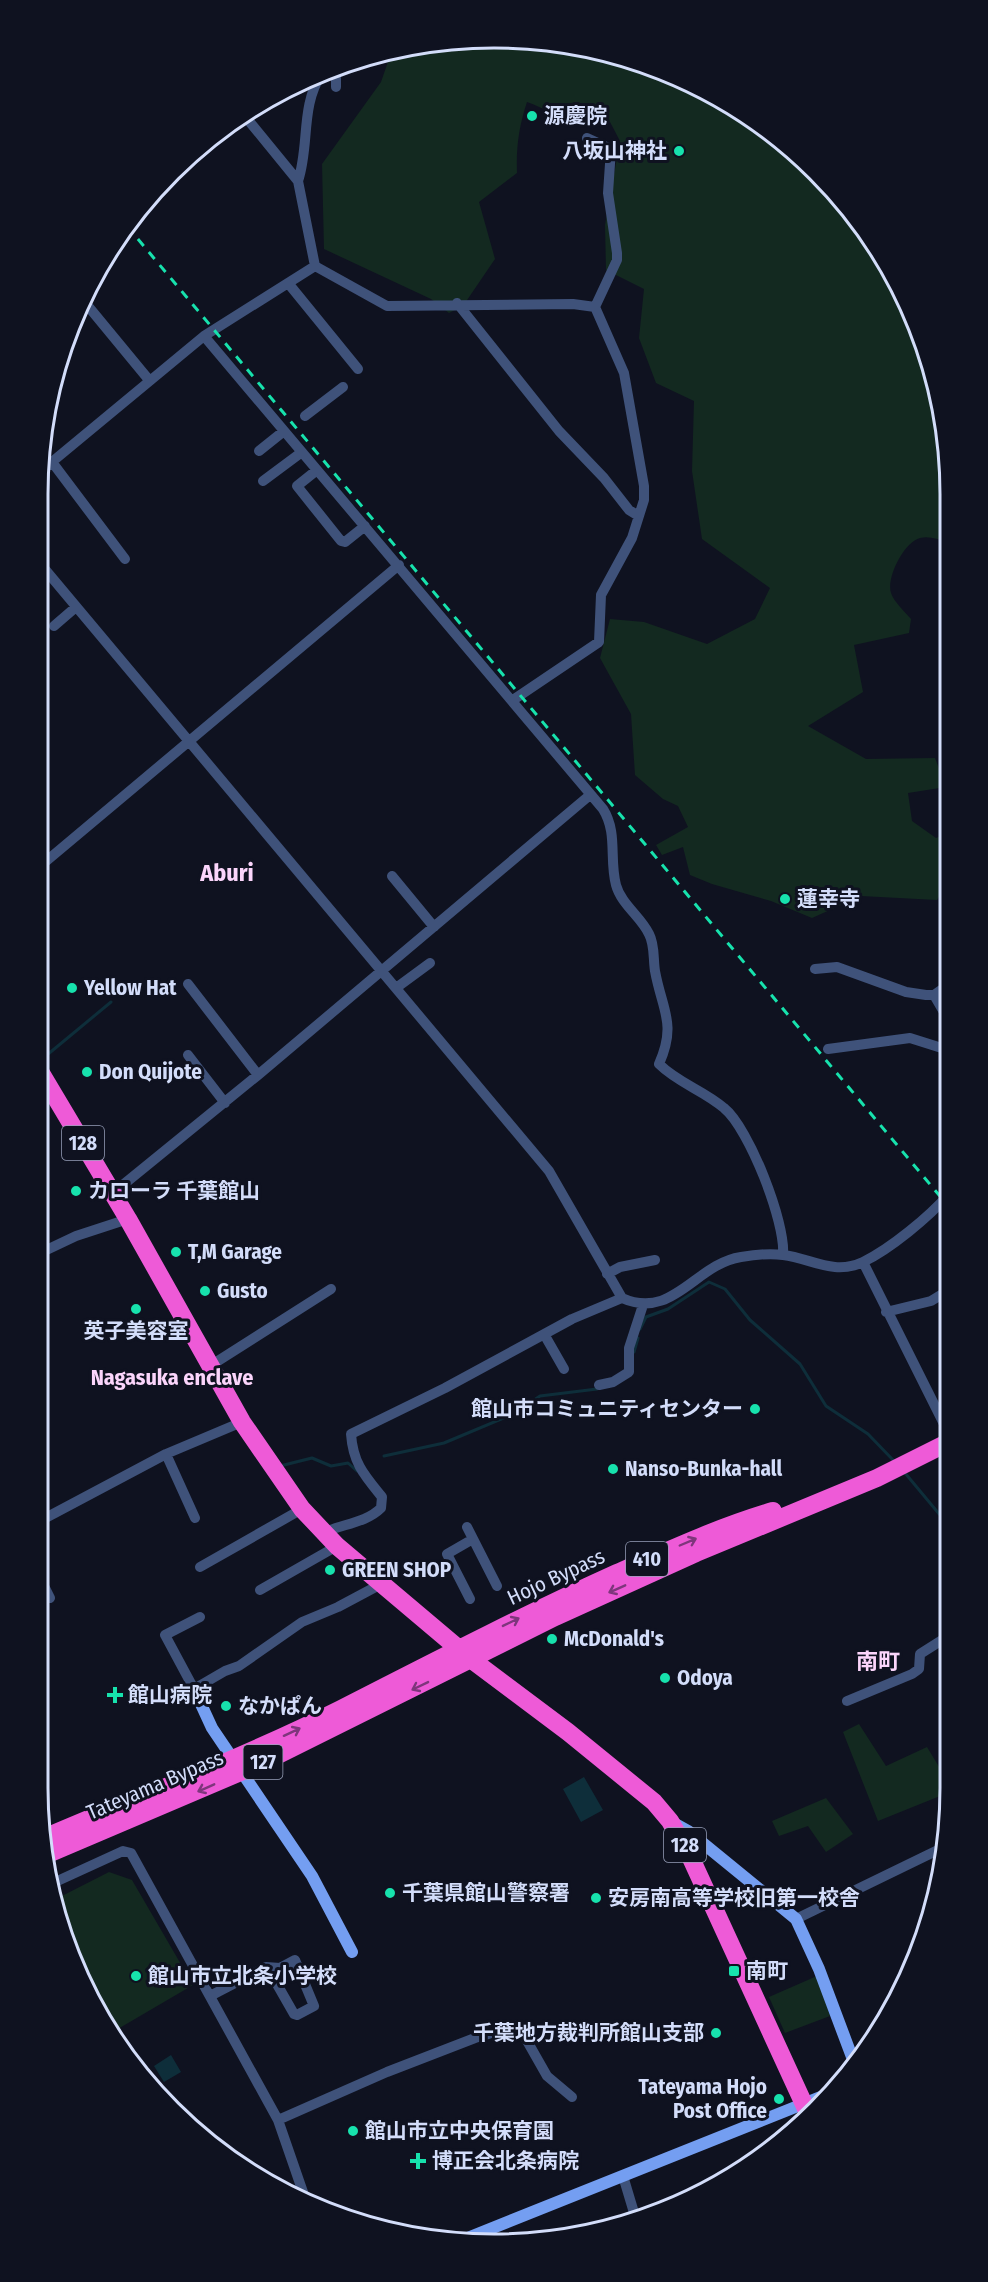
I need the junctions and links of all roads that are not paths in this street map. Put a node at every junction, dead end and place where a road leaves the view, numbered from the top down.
1 (336, 77) edge
2 (317, 85) edge
3 (336, 87) dead end
4 (249, 121) edge
5 (587, 138) dead end
6 (298, 181) junction
7 (315, 266) junction
8 (288, 283) junction
9 (457, 303) junction
10 (89, 307) edge
11 (595, 307) junction
12 (204, 336) junction
13 (358, 369) dead end
14 (149, 380) junction
15 (343, 387) dead end
16 (305, 416) dead end
17 (284, 431) junction
18 (260, 451) dead end
19 (302, 452) junction
20 (52, 462) junction
21 (49, 464) edge
22 (317, 470) junction
23 (263, 482) dead end
24 (637, 515) junction
25 (365, 526) junction
26 (125, 560) dead end
27 (399, 565) junction
28 (48, 577) edge
29 (76, 607) junction
30 (54, 626) dead end
31 (513, 700) junction
32 (188, 741) junction
33 (590, 795) junction
34 (48, 860) edge
35 (393, 876) dead end
36 (434, 927) junction
37 (430, 963) dead end
38 (815, 969) dead end
39 (381, 971) junction
40 (188, 984) dead end
41 (396, 988) junction
42 (940, 991) edge
43 (934, 995) junction
44 (940, 1005) edge
45 (940, 1047) edge
46 (828, 1049) dead end
47 (188, 1055) dead end
48 (258, 1075) junction
49 (48, 1085) edge
50 (225, 1103) junction
51 (112, 1193) junction
52 (940, 1202) edge
53 (128, 1219) junction
54 (48, 1249) edge
55 (783, 1255) junction
56 (655, 1260) dead end
57 (863, 1262) junction
58 (607, 1274) junction
59 (331, 1289) dead end
60 (940, 1296) edge
61 (622, 1299) junction
62 (643, 1305) junction
63 (886, 1312) junction
64 (544, 1334) junction
65 (210, 1366) junction
66 (564, 1370) dead end
67 (599, 1385) dead end
68 (940, 1415) edge
69 (242, 1422) junction
70 (940, 1447) edge
71 (166, 1454) junction
72 (302, 1509) junction
73 (48, 1517) edge
74 (195, 1518) dead end
75 (466, 1527) dead end
76 (323, 1533) junction
77 (473, 1539) junction
78 (337, 1546) junction
79 (200, 1566) dead end
80 (383, 1583) junction
81 (497, 1586) dead end
82 (260, 1590) dead end
83 (48, 1594) edge
84 (50, 1598) dead end
85 (470, 1599) dead end
86 (200, 1617) dead end
87 (940, 1641) edge
88 (465, 1654) junction
89 (194, 1689) junction
90 (847, 1701) dead end
91 (239, 1765) junction
92 (670, 1821) junction
93 (51, 1835) edge
94 (935, 1851) edge
95 (53, 1852) edge
96 (58, 1881) edge
97 (796, 1919) junction
98 (352, 1952) dead end
99 (273, 1968) junction
100 (210, 1996) junction
101 (851, 2055) edge
102 (572, 2097) dead end
103 (805, 2107) edge
104 (802, 2109) edge
105 (278, 2120) junction
106 (623, 2176) junction
107 (302, 2190) edge
108 (634, 2211) edge
109 (479, 2233) edge

1 - 3 street
2 - 6 street
4 - 6 street
5 - 11 street
6 - 7 street
7 - 8 street
7 - 9 street
8 - 12 street
8 - 13 street
9 - 11 street
9 - 24 street
10 - 14 street
11 - 24 street
12 - 14 street
12 - 17 street
14 - 20 street
15 - 16 street
17 - 18 street
17 - 19 street
19 - 22 street
19 - 23 street
20 - 21 street
20 - 26 street
22 - 25 street
22 - 25 street
24 - 31 street
25 - 27 street
27 - 31 street
27 - 32 street
28 - 29 street
29 - 30 street
29 - 32 street
31 - 33 street
32 - 34 street
32 - 39 street
33 - 36 street
33 - 55 street
35 - 36 street
36 - 39 street
37 - 41 street
38 - 43 street
39 - 41 street
39 - 48 street
40 - 48 street
41 - 58 street
42 - 43 street
43 - 44 street
45 - 46 street
47 - 50 street
48 - 50 street
49 - 51 highway, 128
50 - 51 street
51 - 53 highway, 128
52 - 57 street
53 - 54 street
53 - 65 highway, 128
55 - 57 street
55 - 62 street
56 - 58 street
57 - 63 street
58 - 61 street
59 - 65 street
60 - 63 street
61 - 62 street
61 - 64 street
62 - 67 street
63 - 68 street
64 - 66 street
64 - 76 street
65 - 69 highway, 128
69 - 71 street
69 - 72 highway, 128
70 - 88 highway, Hojo Bypass / 410
71 - 73 street
71 - 74 street
72 - 76 highway, 128
72 - 79 street
75 - 77 street
76 - 78 highway, 128
77 - 81 street
77 - 85 street
78 - 80 highway, 128
78 - 82 street
80 - 88 highway, 128
80 - 89 street
83 - 84 street
86 - 89 street
87 - 90 street
88 - 91 highway, Tateyama Bypass / 127
88 - 92 highway, 128
89 - 91 street
91 - 93 highway, Tateyama Bypass / 127
91 -> 95 highway, Tateyama Bypass / 127
91 - 98 street
92 - 97 street
92 - 103 highway, 128
94 - 97 street
96 - 100 street
97 - 101 street
99 - 99 street
99 - 100 street
100 - 105 street
102 - 105 street
104 - 106 street
105 - 107 street
106 - 108 street
106 - 109 street

